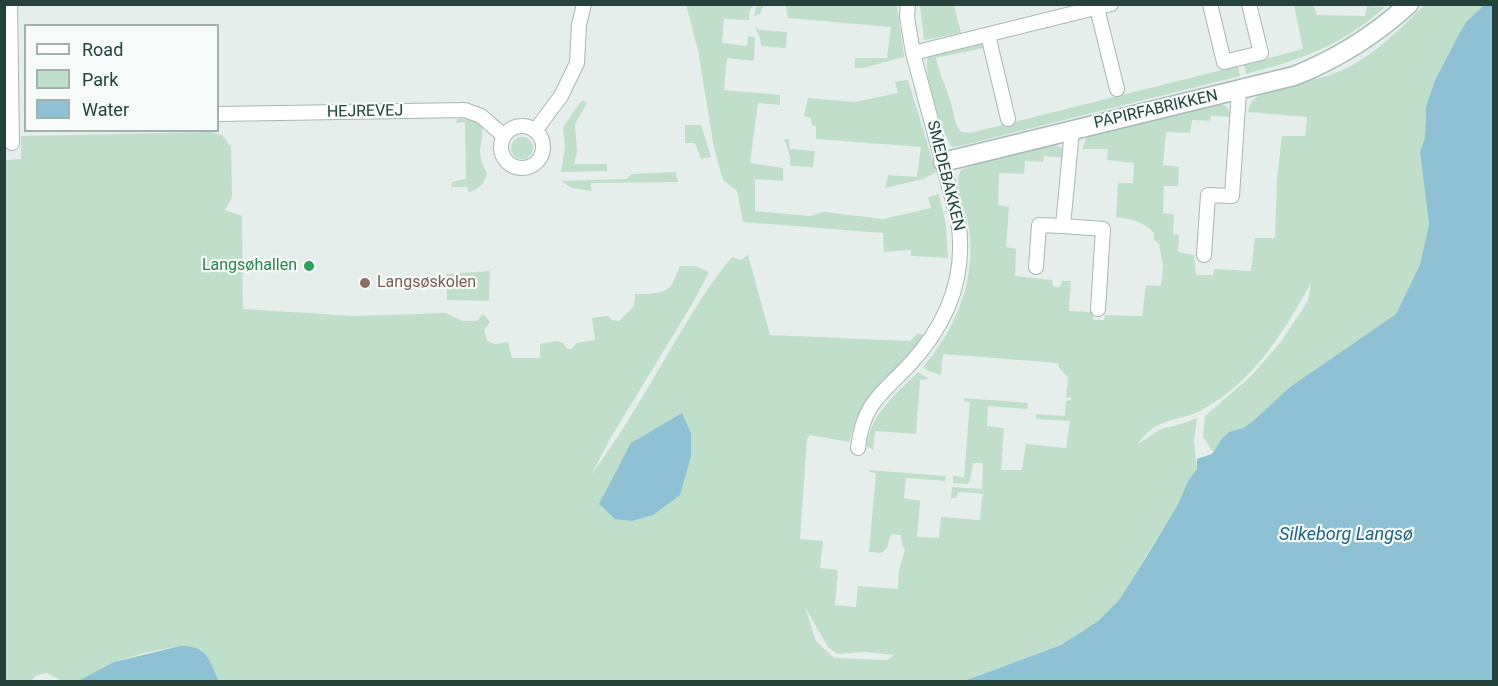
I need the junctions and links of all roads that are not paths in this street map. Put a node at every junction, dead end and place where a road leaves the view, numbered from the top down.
1 (10, 4) edge
2 (584, 4) edge
3 (908, 4) edge
4 (1210, 4) edge
5 (1249, 4) edge
6 (1409, 4) edge
7 (1104, 6) edge
8 (988, 35) junction
9 (913, 54) junction
10 (1117, 89) dead end
11 (1239, 91) junction
12 (219, 114) edge
13 (19, 118) edge
14 (1008, 119) dead end
15 (1072, 130) junction
16 (535, 131) junction
17 (504, 136) junction
18 (12, 143) dead end
19 (943, 162) junction
20 (1063, 226) junction
21 (1204, 255) dead end
22 (1036, 267) dead end
23 (1098, 309) dead end
24 (858, 448) dead end

1 - 13 street
2 - 16 street
3 - 9 street, SMEDEBAKKEN
4 - 5 street
6 - 11 street, PAPIRFABRIKKEN
7 - 8 street
7 - 10 street
8 - 9 street
8 - 14 street
9 - 19 street, SMEDEBAKKEN
11 - 15 street, PAPIRFABRIKKEN
11 - 21 street, PAPIRFABRIKKEN
12 - 17 street, HEJREVEJ
13 - 18 street
15 - 19 street, PAPIRFABRIKKEN
15 - 20 street, PAPIRFABRIKKEN
16 - 17 street
16 - 17 street
19 - 24 street, SMEDEBAKKEN
20 - 22 street
20 - 23 street

